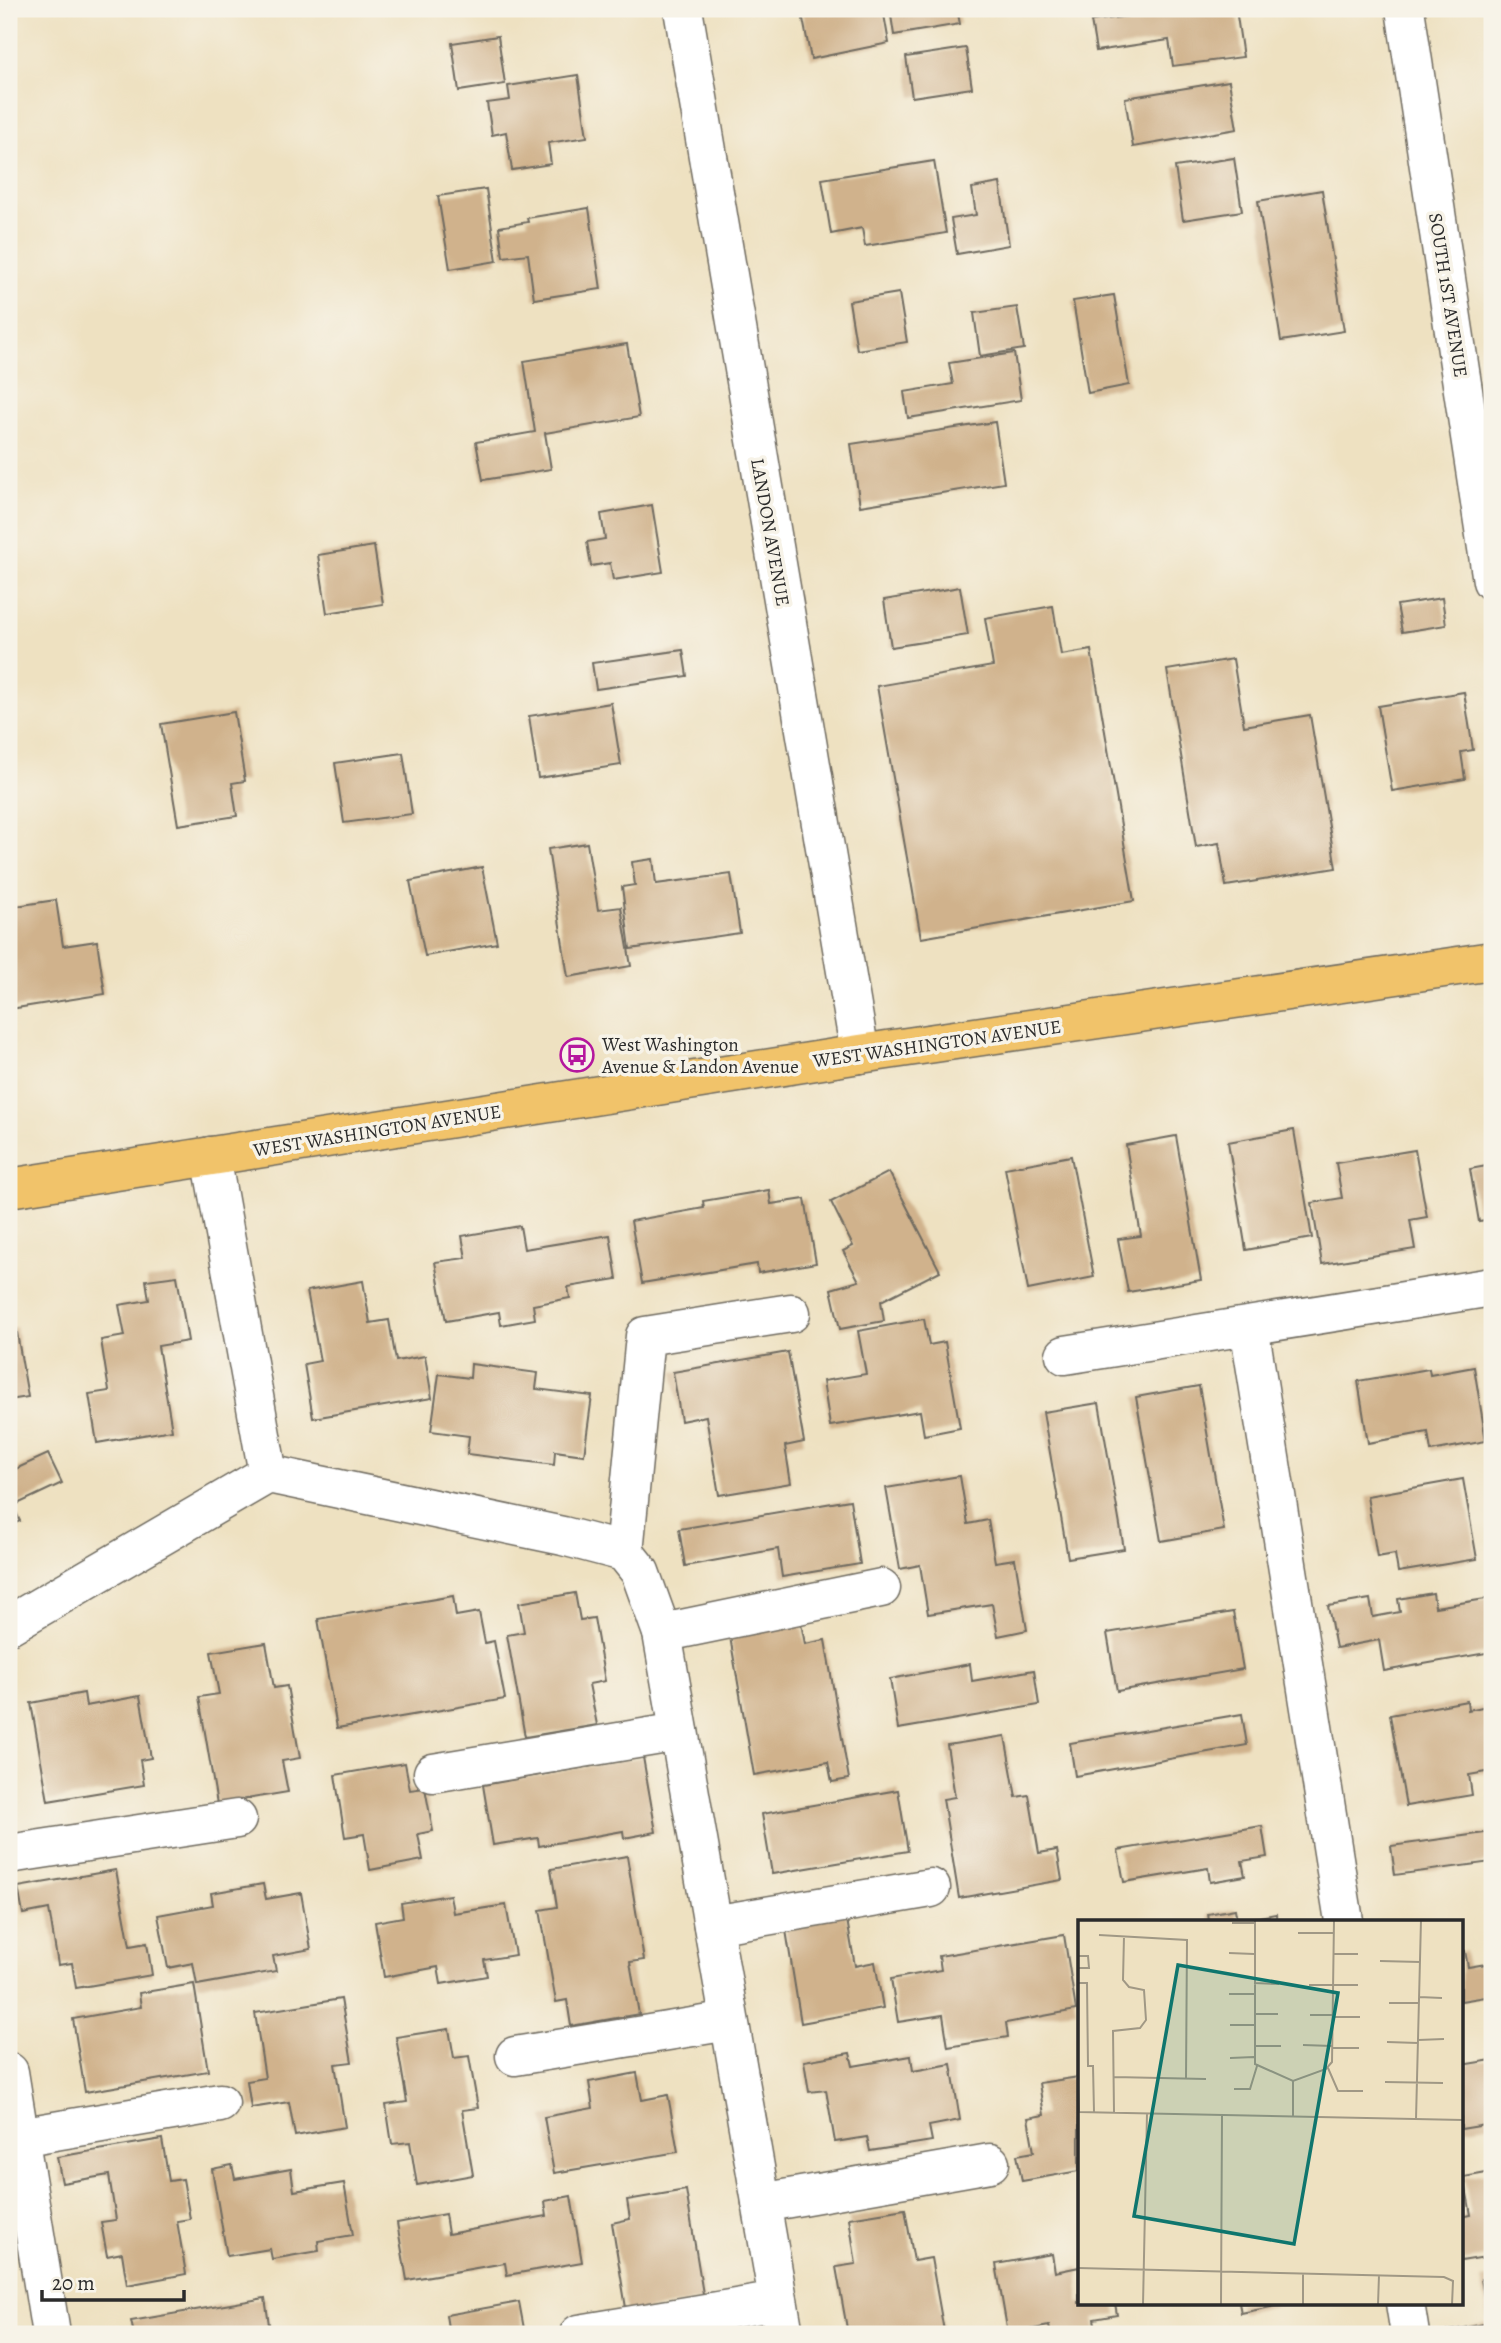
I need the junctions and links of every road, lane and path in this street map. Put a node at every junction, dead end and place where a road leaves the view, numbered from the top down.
1 (683, 9) edge
2 (1405, 9) edge
3 (1492, 581) edge
4 (1492, 961) edge
5 (860, 1054) junction
6 (211, 1156) junction
7 (9, 1188) edge
8 (1492, 1287) edge
9 (791, 1313) dead end
10 (1249, 1326) junction
11 (1065, 1355) dead end
12 (268, 1474) junction
13 (624, 1552) junction
14 (881, 1588) dead end
15 (9, 1625) edge
16 (662, 1633) junction
17 (679, 1732) junction
18 (433, 1773) dead end
19 (237, 1819) dead end
20 (9, 1854) edge
21 (931, 1888) dead end
22 (1344, 1920) edge
23 (713, 1925) junction
24 (729, 2021) junction
25 (514, 2056) dead end
26 (9, 2072) edge
27 (220, 2103) dead end
28 (15, 2127) edge
29 (990, 2163) dead end
30 (761, 2203) junction
31 (1405, 2304) edge
32 (781, 2317) edge
33 (51, 2334) edge
34 (579, 2334) edge
35 (1410, 2334) edge

1 - 5 street, LANDON AVENUE
2 - 3 street, SOUTH 1ST AVENUE
4 - 5 main road, WEST WASHINGTON AVENUE
5 - 6 main road, WEST WASHINGTON AVENUE
6 - 7 main road, WEST WASHINGTON AVENUE
6 - 12 street
8 - 10 street
9 - 13 street
10 - 11 street
10 - 22 street
12 - 13 street
12 - 15 street
13 - 16 street
14 - 16 street
16 - 17 street
17 - 18 street
17 - 23 street
19 - 20 street
21 - 23 street
23 - 24 street
24 - 25 street
24 - 30 street
26 - 28 street
27 - 28 street
28 - 33 street
29 - 30 street
30 - 32 street
31 - 35 street
32 - 34 street

